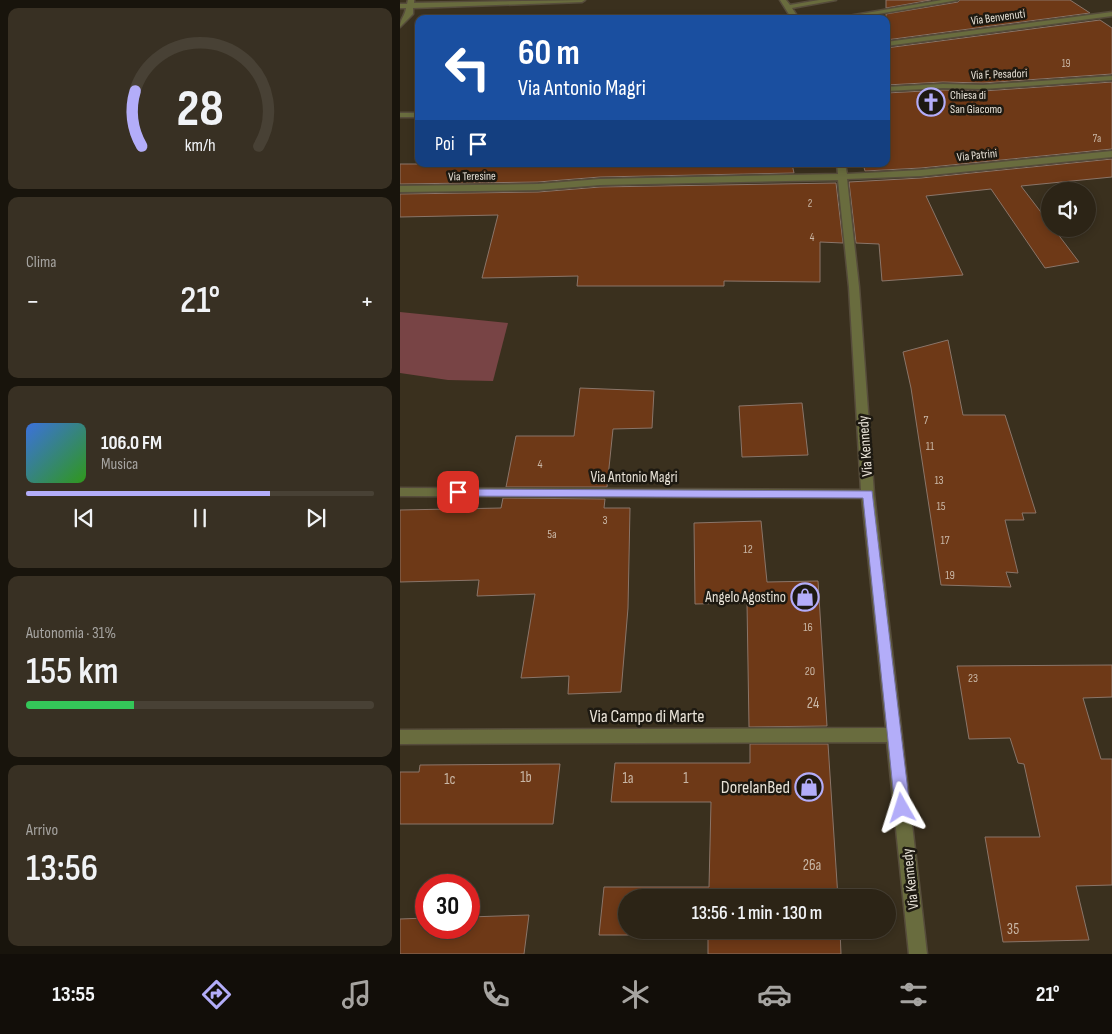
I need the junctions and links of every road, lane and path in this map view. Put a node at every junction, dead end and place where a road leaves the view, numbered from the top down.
1 (582, 0) edge
2 (834, 0) edge
3 (956, 0) edge
4 (411, 2) edge
5 (785, 3) edge
6 (400, 6) edge
7 (1112, 14) edge
8 (793, 15) edge
9 (860, 15) edge
10 (400, 25) edge
11 (890, 43) edge
12 (1112, 78) edge
13 (890, 89) edge
14 (400, 115) edge
15 (415, 115) edge
16 (1112, 154) edge
17 (842, 170) edge
18 (400, 189) edge
19 (400, 492) edge
20 (868, 494) junction
21 (894, 735) junction
22 (400, 737) edge
23 (918, 954) edge

1 - 4 street
2 - 5 street
3 - 9 street
4 - 6 street
4 - 10 street
5 - 8 street
7 - 11 street, Via Benvenuti
12 - 13 street, Via F. Pesadori
14 - 15 street
16 - 17 street, Via Patrini
17 - 18 street, Via Teresine
17 - 20 street, Via Kennedy
19 - 20 street, Via Antonio Magri
20 - 21 street, Via Kennedy
21 - 22 street, Via Campo di Marte
21 - 23 street, Via Kennedy

